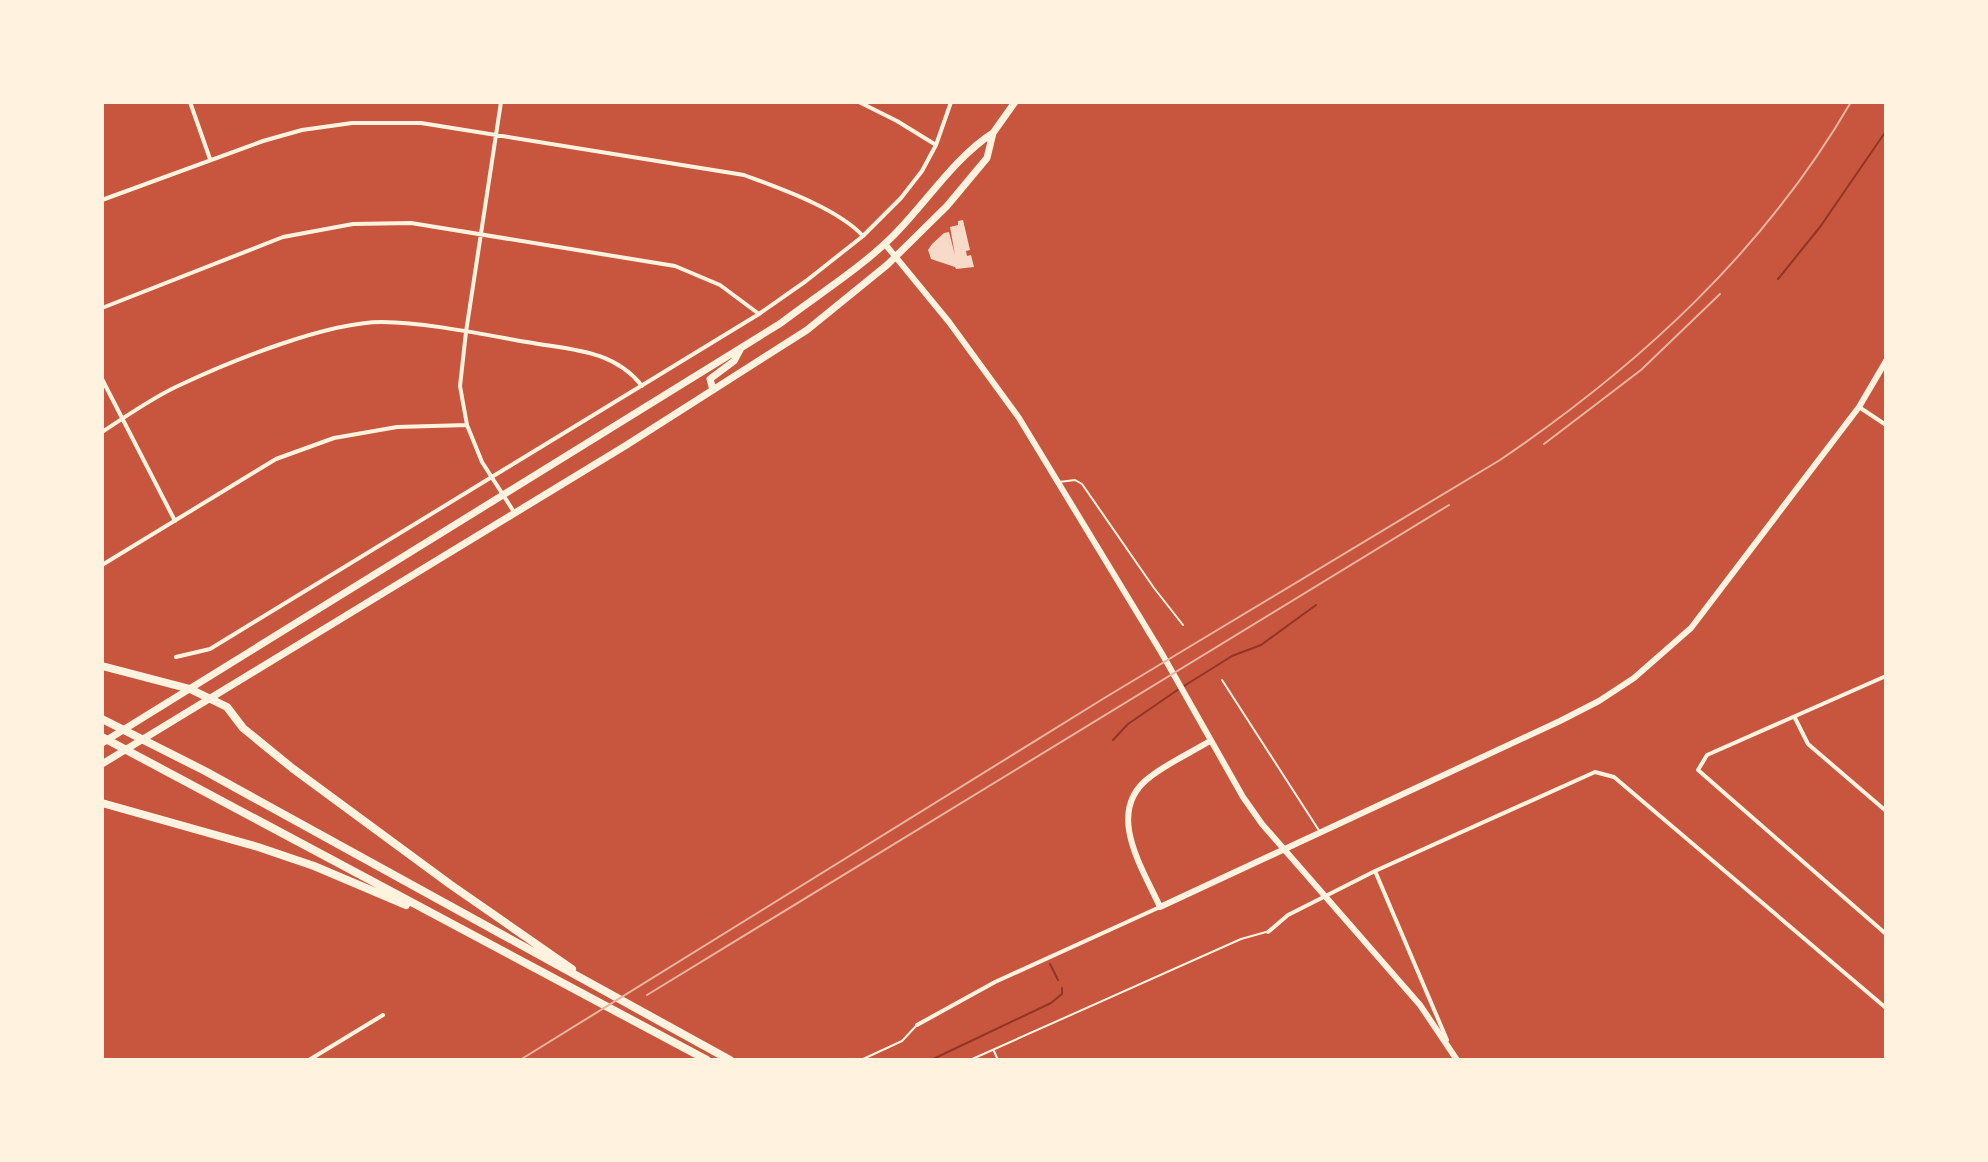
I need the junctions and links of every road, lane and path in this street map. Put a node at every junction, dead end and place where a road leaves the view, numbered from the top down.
1 (190, 102) edge
2 (501, 102) edge
3 (859, 102) edge
4 (951, 102) edge
5 (1015, 102) edge
6 (993, 133) junction
7 (496, 134) junction
8 (936, 145) junction
9 (210, 159) junction
10 (102, 200) edge
11 (481, 234) junction
12 (863, 236) junction
13 (885, 244) junction
14 (897, 256) junction
15 (102, 308) edge
16 (759, 314) junction
17 (466, 332) junction
18 (741, 348) junction
19 (1886, 361) edge
20 (102, 379) edge
21 (643, 386) junction
22 (713, 390) junction
23 (1859, 407) junction
24 (123, 419) junction
25 (467, 425) junction
26 (1886, 425) edge
27 (102, 432) edge
28 (491, 478) junction
29 (1058, 482) junction
30 (503, 495) junction
31 (514, 512) junction
32 (175, 521) junction
33 (102, 565) edge
34 (1183, 625) dead end
35 (176, 657) dead end
36 (102, 666) edge
37 (1886, 676) edge
38 (1222, 680) dead end
39 (190, 689) junction
40 (210, 697) junction
41 (1795, 718) junction
42 (102, 719) edge
43 (102, 740) edge
44 (1210, 741) junction
45 (102, 764) edge
46 (102, 803) edge
47 (1886, 811) edge
48 (1320, 833) junction
49 (1375, 871) junction
50 (1160, 907) junction
51 (426, 912) junction
52 (1268, 932) joint
53 (1886, 934) edge
54 (581, 977) junction
55 (1886, 1008) edge
56 (383, 1015) dead end
57 (917, 1025) joint
58 (1449, 1046) junction
59 (993, 1049) junction
60 (309, 1060) edge
61 (707, 1060) edge
62 (730, 1060) edge
63 (861, 1060) edge
64 (970, 1060) edge
65 (998, 1060) edge
66 (1457, 1060) edge

1 - 9 street
2 - 7 street
3 - 8 street
4 - 8 street
5 - 6 main road
6 - 13 main road
6 - 14 main road
7 - 9 street
7 - 11 street
7 - 12 street
8 - 12 street
9 - 10 street
11 - 15 street
11 - 16 street
11 - 17 street
12 - 16 street
13 - 14 street
13 - 18 main road
14 - 22 main road
14 - 29 street
16 - 21 street
17 - 21 street
17 - 24 street
17 - 25 street
18 - 22 main road
18 - 30 main road
19 - 23 street
20 - 24 street
21 - 28 street
22 - 31 main road
23 - 26 street
23 - 48 street
24 - 27 street
24 - 32 street
25 - 28 street
25 - 32 street
28 - 30 street
28 - 35 street
29 - 34 lane
29 - 44 street
30 - 31 street
30 - 39 main road
31 - 40 main road
32 - 33 street
36 - 39 highway
37 - 41 street
38 - 48 lane
39 - 40 highway
39 - 43 main road
40 - 45 main road
40 - 54 highway
41 - 47 street
41 - 53 street
42 - 54 highway
43 - 51 highway
44 - 50 street
44 - 58 street
46 - 51 highway
48 - 50 street
49 - 52 street
49 - 55 street
49 - 58 street
50 - 57 street
51 - 61 highway
52 - 59 lane
54 - 62 highway
56 - 60 street
57 - 63 lane
58 - 66 street
59 - 64 lane
59 - 65 lane

